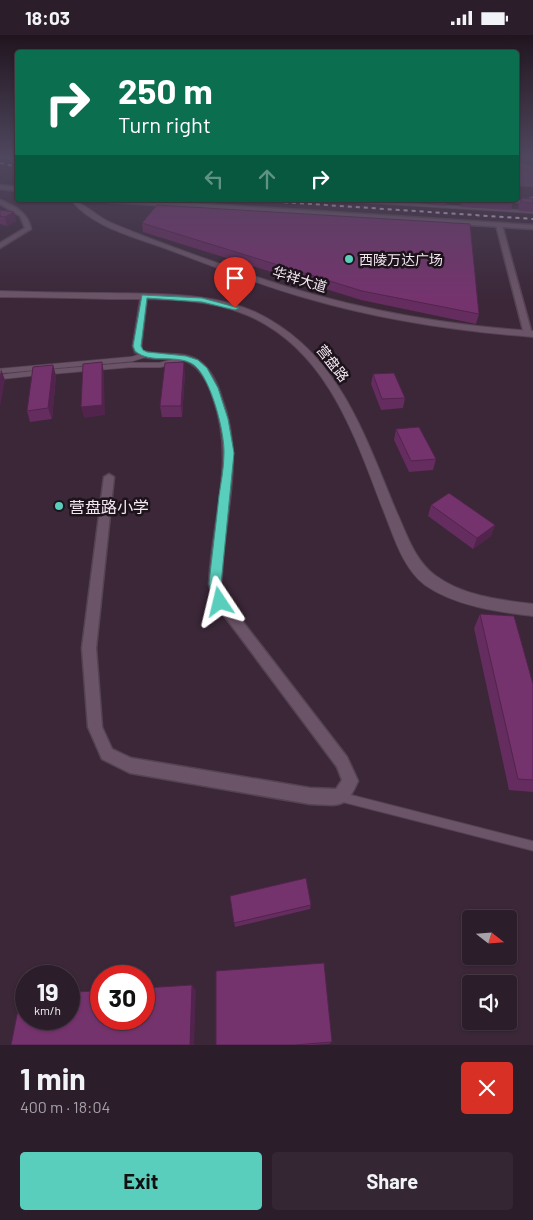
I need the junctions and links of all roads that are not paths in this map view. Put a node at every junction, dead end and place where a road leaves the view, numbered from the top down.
1 (6, 205) edge
2 (80, 205) edge
3 (188, 205) edge
4 (215, 205) edge
5 (421, 205) edge
6 (533, 212) edge
7 (500, 225) junction
8 (533, 226) edge
9 (0, 246) edge
10 (0, 294) edge
11 (144, 296) junction
12 (531, 334) edge
13 (145, 355) junction
14 (186, 359) junction
15 (0, 371) edge
16 (0, 377) edge
17 (109, 477) dead end
18 (533, 610) edge
19 (340, 797) junction
20 (533, 846) edge

1 - 9 street
2 - 12 street, 华祥大道
3 - 7 main road
4 - 8 main road
5 - 6 lane
7 - 8 main road
7 - 12 street
10 - 11 street, 营盘路
11 - 13 street
11 - 18 street, 营盘路
13 - 14 street
13 - 15 lane
14 - 16 lane
14 - 19 street
17 - 19 street
19 - 20 lane

